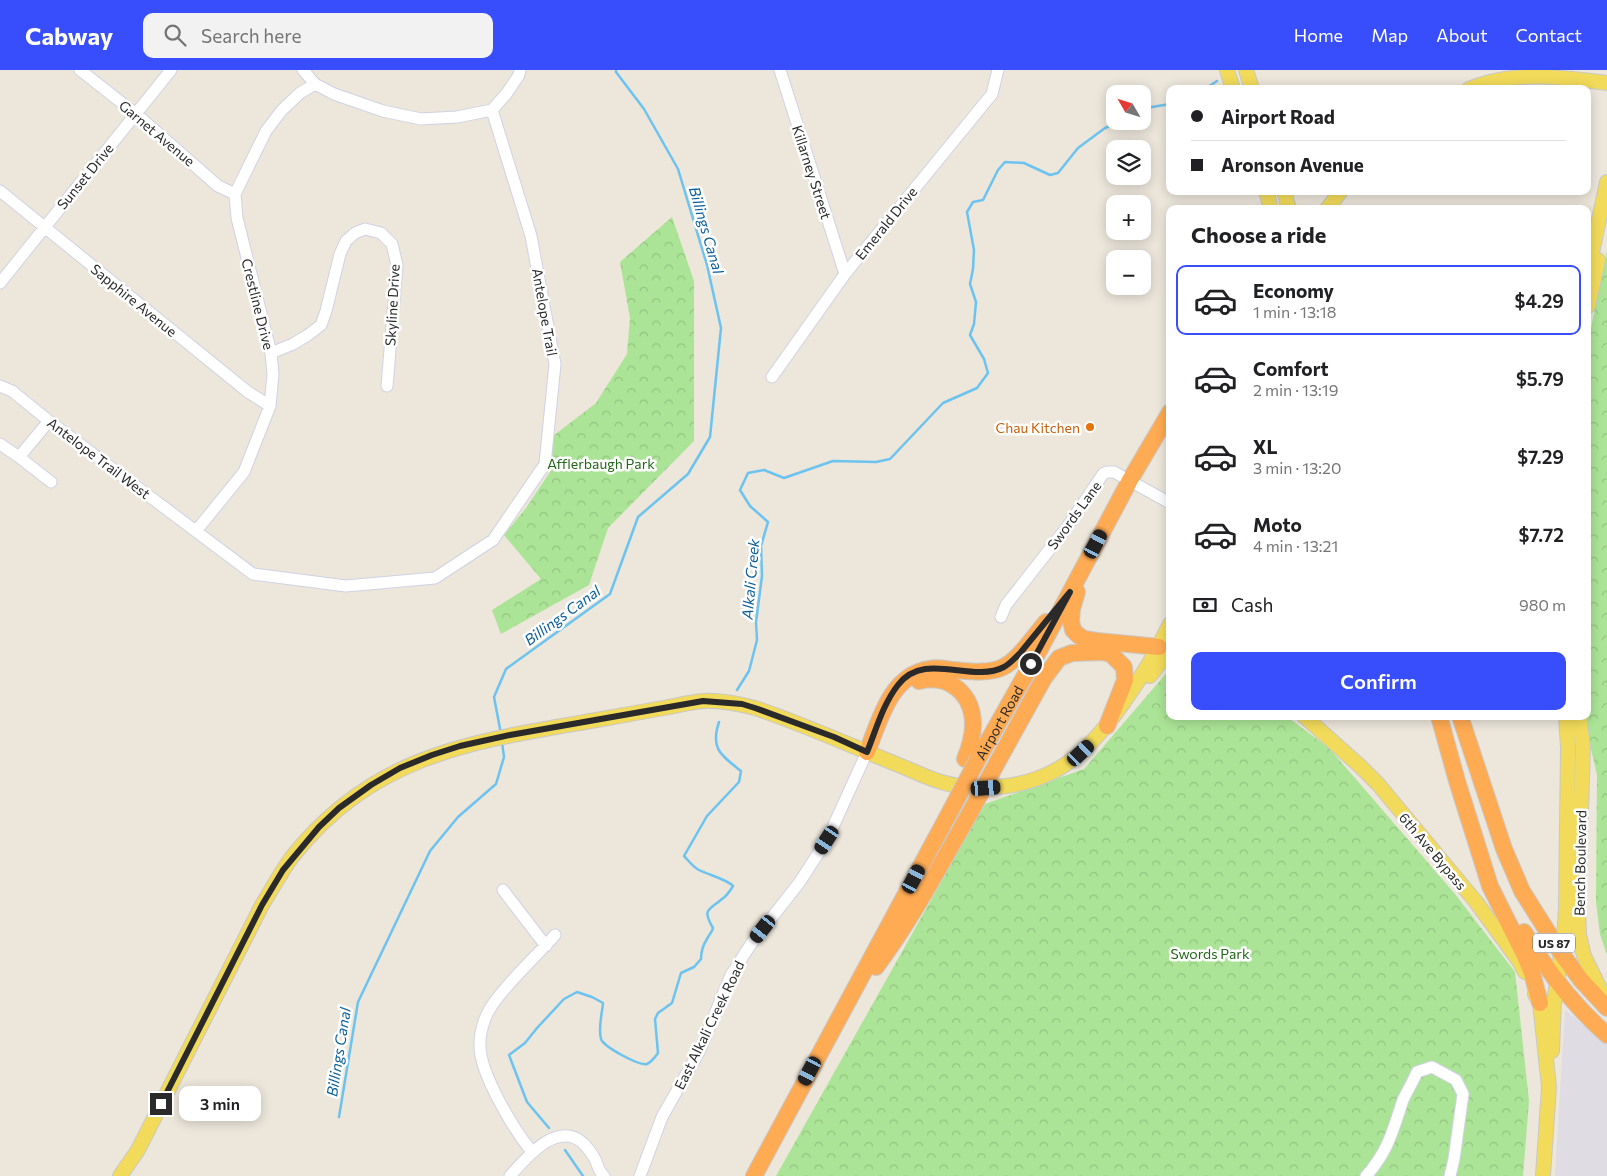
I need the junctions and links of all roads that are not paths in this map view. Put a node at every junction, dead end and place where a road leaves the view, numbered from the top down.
1 (80, 70) edge
2 (171, 70) edge
3 (303, 70) edge
4 (520, 70) edge
5 (780, 70) edge
6 (998, 70) edge
7 (1227, 70) edge
8 (1246, 70) edge
9 (1607, 83) edge
10 (315, 84) junction
11 (1232, 85) edge
12 (1251, 85) edge
13 (1481, 85) edge
14 (492, 110) junction
15 (136, 114) junction
16 (1607, 182) edge
17 (0, 191) edge
18 (235, 194) junction
19 (1338, 195) edge
20 (1330, 205) edge
21 (1607, 222) edge
22 (44, 227) junction
23 (1591, 258) edge
24 (845, 274) junction
25 (0, 283) edge
26 (1591, 293) edge
27 (271, 353) junction
28 (772, 377) dead end
29 (0, 386) edge
30 (387, 386) dead end
31 (270, 406) junction
32 (1166, 419) edge
33 (49, 421) junction
34 (0, 444) edge
35 (19, 457) junction
36 (1130, 480) junction
37 (51, 482) dead end
38 (1166, 501) edge
39 (196, 531) junction
40 (1086, 562) junction
41 (1070, 592) junction
42 (1001, 617) dead end
43 (1166, 651) edge
44 (891, 696) junction
45 (1308, 720) edge
46 (1440, 720) edge
47 (1461, 720) edge
48 (1566, 720) edge
49 (1580, 720) edge
50 (1108, 726) junction
51 (867, 752) junction
52 (972, 759) junction
53 (1484, 866) junction
54 (503, 890) dead end
55 (555, 935) dead end
56 (546, 946) junction
57 (1561, 954) junction
58 (1556, 981) junction
59 (1540, 1003) junction
60 (1607, 1004) edge
61 (1607, 1008) edge
62 (842, 1014) junction
63 (1607, 1035) edge
64 (1549, 1087) junction
65 (532, 1152) junction
66 (120, 1176) edge
67 (510, 1176) edge
68 (604, 1176) edge
69 (640, 1176) edge
70 (754, 1176) edge
71 (1366, 1176) edge
72 (1450, 1176) edge
73 (1543, 1176) edge

1 - 15 street, Garnet Avenue
2 - 15 street, Sunset Drive
3 - 10 street
4 - 14 street
5 - 24 street, Killarney Street
6 - 24 street, Emerald Drive
7 - 11 main road
8 - 12 main road
9 - 13 main road
10 - 14 street
10 - 18 street
14 - 39 street, Antelope Trail
15 - 18 street, Garnet Avenue
15 - 22 street, Sunset Drive
16 - 23 main road
17 - 22 street, Sapphire Avenue
18 - 27 street, Crestline Drive
19 - 20 main road
21 - 26 main road
22 - 25 street, Sunset Drive
22 - 31 street, Sapphire Avenue
24 - 28 street, Emerald Drive
27 - 30 street, Skyline Drive
27 - 31 street, Crestline Drive
29 - 33 street, Antelope Trail West
31 - 39 street, Crestline Drive
32 - 36 highway, Airport Road
33 - 35 street
33 - 39 street, Antelope Trail West
34 - 35 street
35 - 37 street
36 - 38 street, Swords Lane
36 - 40 highway, Airport Road
36 - 42 street, Swords Lane
40 - 41 highway, Airport Road
40 - 43 highway
41 - 44 highway
41 - 52 highway, Airport Road
43 - 50 main road
44 - 51 highway
44 - 52 highway
45 - 59 main road, 6th Ave Bypass
46 - 53 highway, US 87
47 - 57 highway, US 87
48 - 57 main road, Bench Boulevard
49 - 60 main road, Bench Boulevard
50 - 51 main road
50 - 62 highway, bridge
51 - 66 main road
51 - 69 street, East Alkali Creek Road
52 - 62 highway, Airport Road, bridge
53 - 58 highway, US 87
53 - 59 highway
54 - 56 street
55 - 56 street
56 - 65 street
57 - 58 main road, Bench Boulevard
57 - 61 highway, US 87
58 - 63 highway, US 87
58 - 64 main road, Bench Boulevard
59 - 64 main road, 6th Ave Bypass
62 - 70 highway, Airport Road
64 - 73 main road
65 - 67 street
65 - 68 street
71 - 72 street

